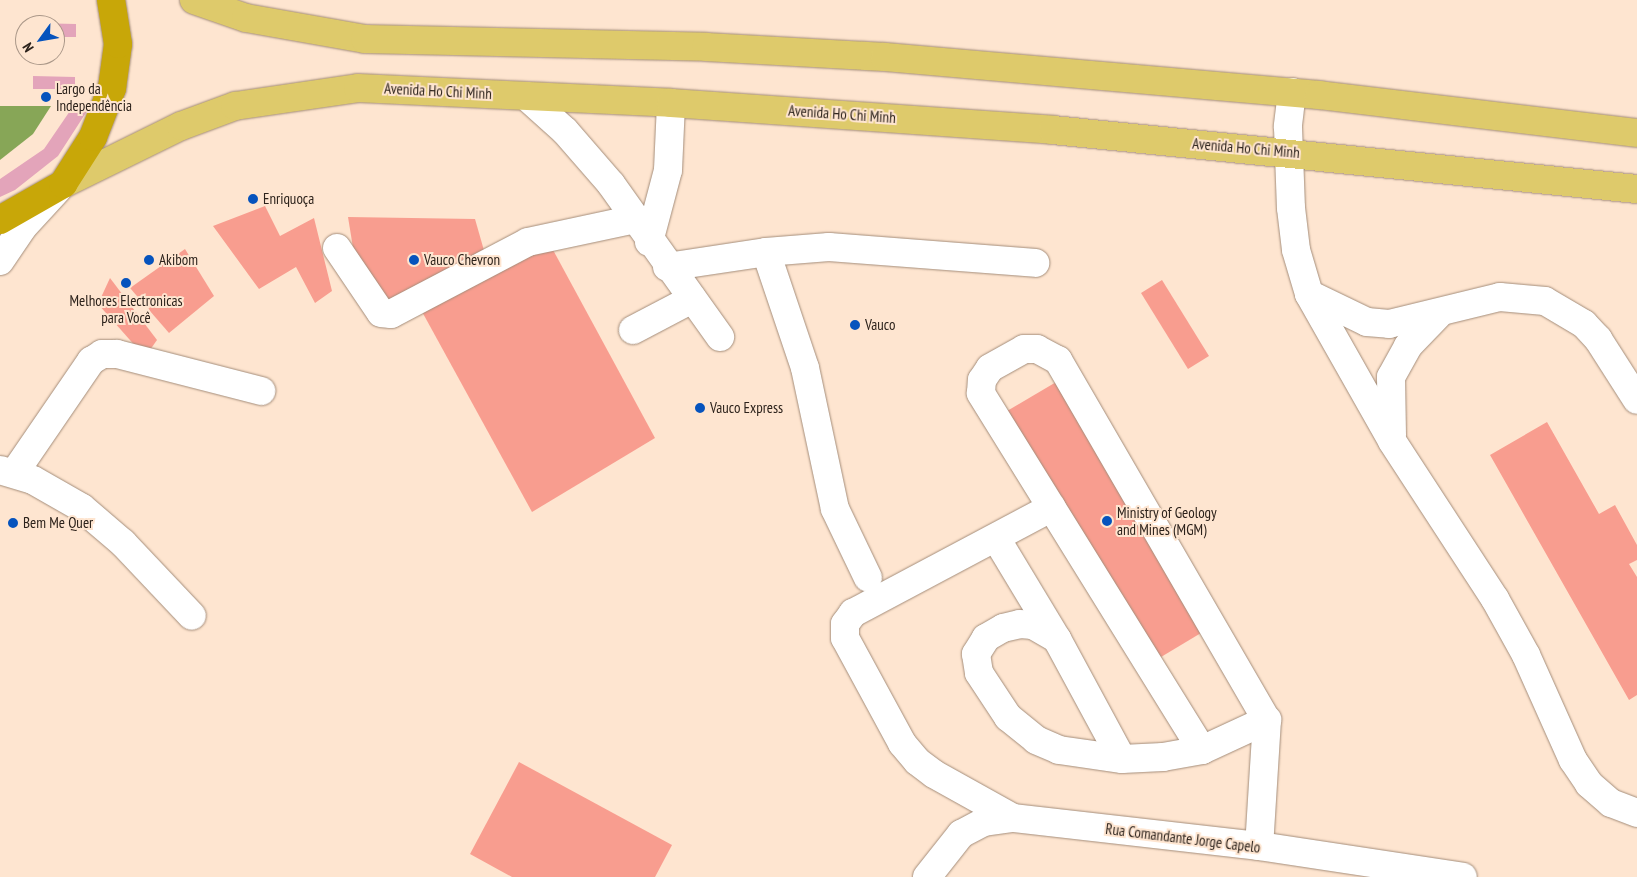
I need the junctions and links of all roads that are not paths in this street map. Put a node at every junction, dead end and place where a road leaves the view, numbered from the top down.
1 (111, 0) edge
2 (194, 0) edge
3 (1292, 92) junction
4 (526, 96) junction
5 (671, 103) junction
6 (1637, 120) edge
7 (1624, 132) edge
8 (1288, 151) junction
9 (63, 184) junction
10 (1637, 189) edge
11 (0, 220) edge
12 (642, 231) junction
13 (337, 248) dead end
14 (766, 252) junction
15 (0, 261) edge
16 (1034, 263) dead end
17 (667, 267) junction
18 (1309, 294) junction
19 (692, 299) junction
20 (1438, 315) junction
21 (633, 330) dead end
22 (720, 337) dead end
23 (261, 391) dead end
24 (1637, 400) edge
25 (1392, 441) junction
26 (7, 471) edge
27 (1052, 507) junction
28 (996, 538) junction
29 (868, 578) dead end
30 (192, 616) dead end
31 (1057, 639) junction
32 (1267, 720) junction
33 (1202, 750) junction
34 (1122, 759) junction
35 (1637, 814) edge
36 (1013, 818) junction
37 (1259, 846) junction
38 (926, 877) edge
39 (1462, 877) edge

1 - 9 highway
2 - 3 main road
3 - 7 main road
3 - 8 street
4 - 5 main road, Avenida Ho Chi Minh
4 - 9 main road, Avenida Ho Chi Minh
4 - 12 street
5 - 8 main road, Avenida Ho Chi Minh
5 - 12 street
6 - 7 street
8 - 10 main road, Avenida Ho Chi Minh
8 - 18 street
9 - 11 highway
9 - 15 street
12 - 13 street
12 - 17 street
14 - 16 street
14 - 17 street
14 - 29 street
17 - 19 street
18 - 20 street
18 - 25 street
19 - 21 street
19 - 22 street
20 - 24 street
20 - 25 street
23 - 26 street
25 - 35 street
26 - 30 street
27 - 28 street
27 - 32 street
27 - 33 street
28 - 31 street
28 - 36 street
31 - 34 street
31 - 34 street
32 - 33 street
32 - 37 street
33 - 34 street
36 - 37 street, Rua Comandante Jorge Capelo
36 - 38 street, Rua Comandante Jorge Capelo
37 - 39 street, Rua Comandante Jorge Capelo

